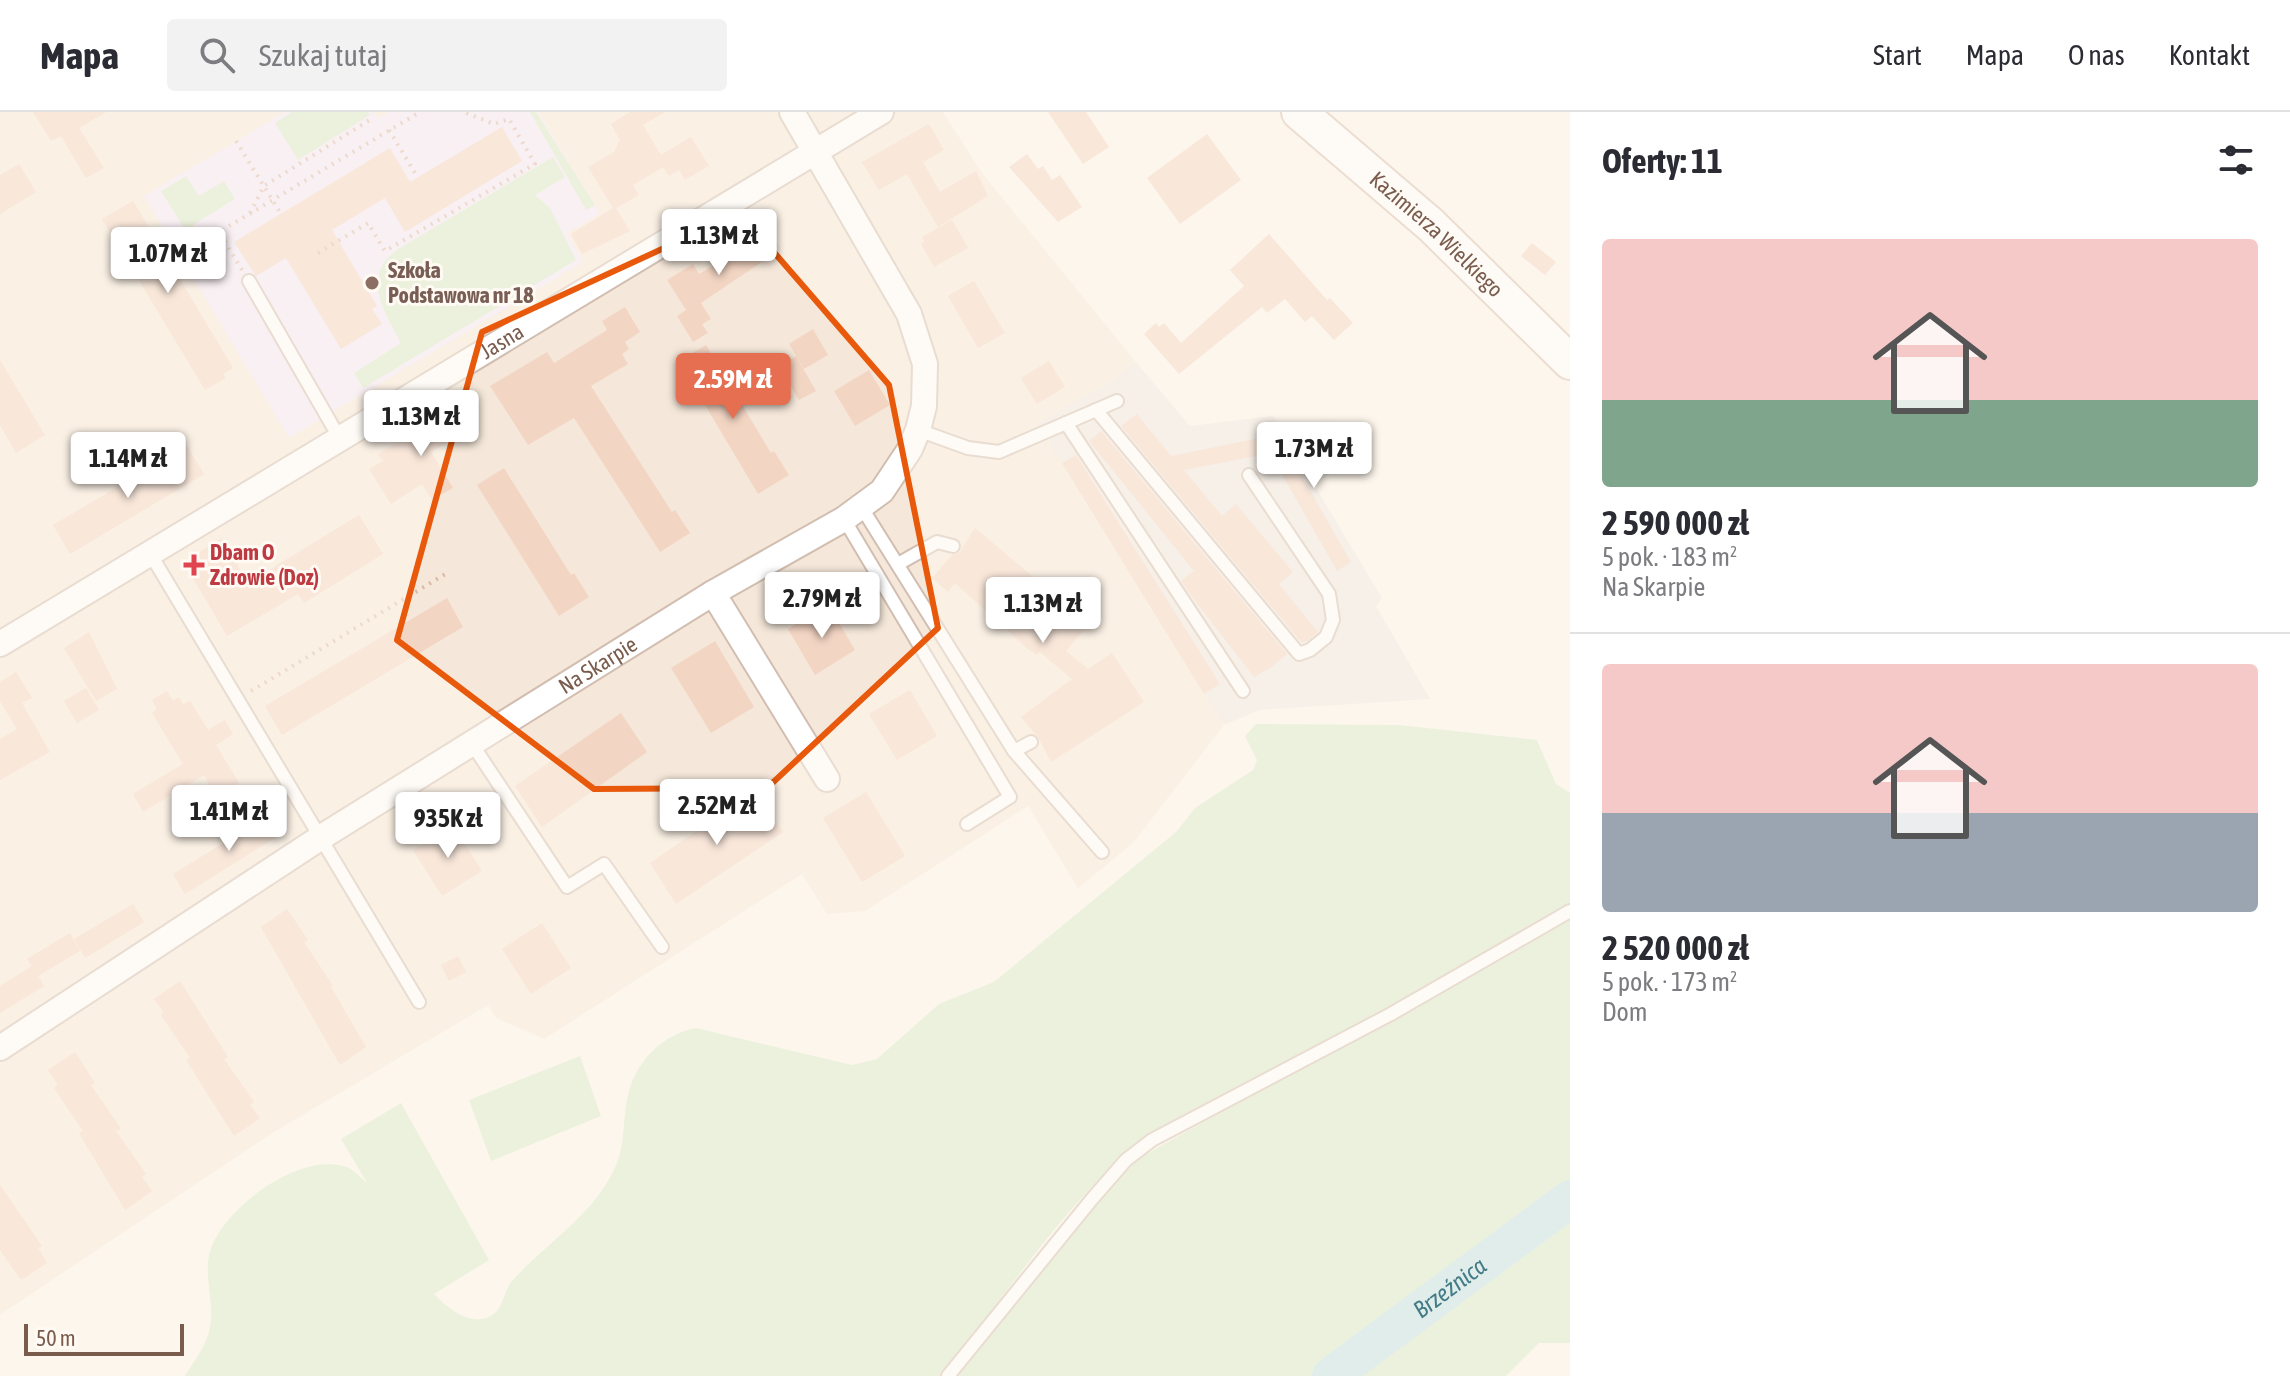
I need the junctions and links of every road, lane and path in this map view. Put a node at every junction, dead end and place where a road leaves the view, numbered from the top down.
1 (420, 112) edge
2 (464, 112) edge
3 (792, 112) edge
4 (881, 112) edge
5 (1299, 112) edge
6 (371, 119) dead end
7 (389, 130) junction
8 (236, 141) dead end
9 (816, 151) junction
10 (418, 178) dead end
11 (264, 186) junction
12 (273, 200) junction
13 (281, 214) dead end
14 (249, 215) junction
15 (318, 253) dead end
16 (249, 281) joint
17 (1570, 362) edge
18 (1117, 401) dead end
19 (1096, 410) junction
20 (1066, 423) junction
21 (918, 430) junction
22 (340, 439) junction
23 (1249, 475) dead end
24 (853, 514) junction
25 (953, 546) dead end
26 (151, 555) junction
27 (898, 564) junction
28 (447, 573) dead end
29 (713, 593) junction
30 (0, 644) edge
31 (1243, 691) dead end
32 (248, 693) dead end
33 (1031, 742) dead end
34 (472, 744) junction
35 (1014, 751) junction
36 (827, 779) dead end
37 (967, 824) dead end
38 (320, 838) junction
39 (1102, 852) dead end
40 (1570, 911) edge
41 (662, 947) dead end
42 (419, 1002) dead end
43 (0, 1048) edge
44 (948, 1376) edge

1 - 7 path
2 - 15 path
3 - 9 street, Na Skarpie
4 - 9 street, Jasna
5 - 17 street, Kazimierza Wielkiego
6 - 11 path
7 - 10 path
7 - 12 path
8 - 11 path
9 - 21 street, Na Skarpie
9 - 22 street, Jasna
11 - 12 path
11 - 14 path
12 - 13 path
12 - 14 path
14 - 16 path
16 - 22 lane
18 - 19 lane
19 - 20 lane
19 - 23 lane
20 - 21 lane
20 - 31 lane
21 - 24 street, Na Skarpie
22 - 26 street, Jasna
24 - 27 lane
24 - 29 street, Na Skarpie
24 - 37 lane
25 - 27 lane
26 - 30 street, Jasna
26 - 38 lane
27 - 35 lane
28 - 32 path
29 - 34 street, Na Skarpie
29 - 36 street
33 - 35 lane
34 - 38 street, Na Skarpie
34 - 41 lane
35 - 39 lane
38 - 42 lane
38 - 43 street, Na Skarpie
40 - 44 lane

